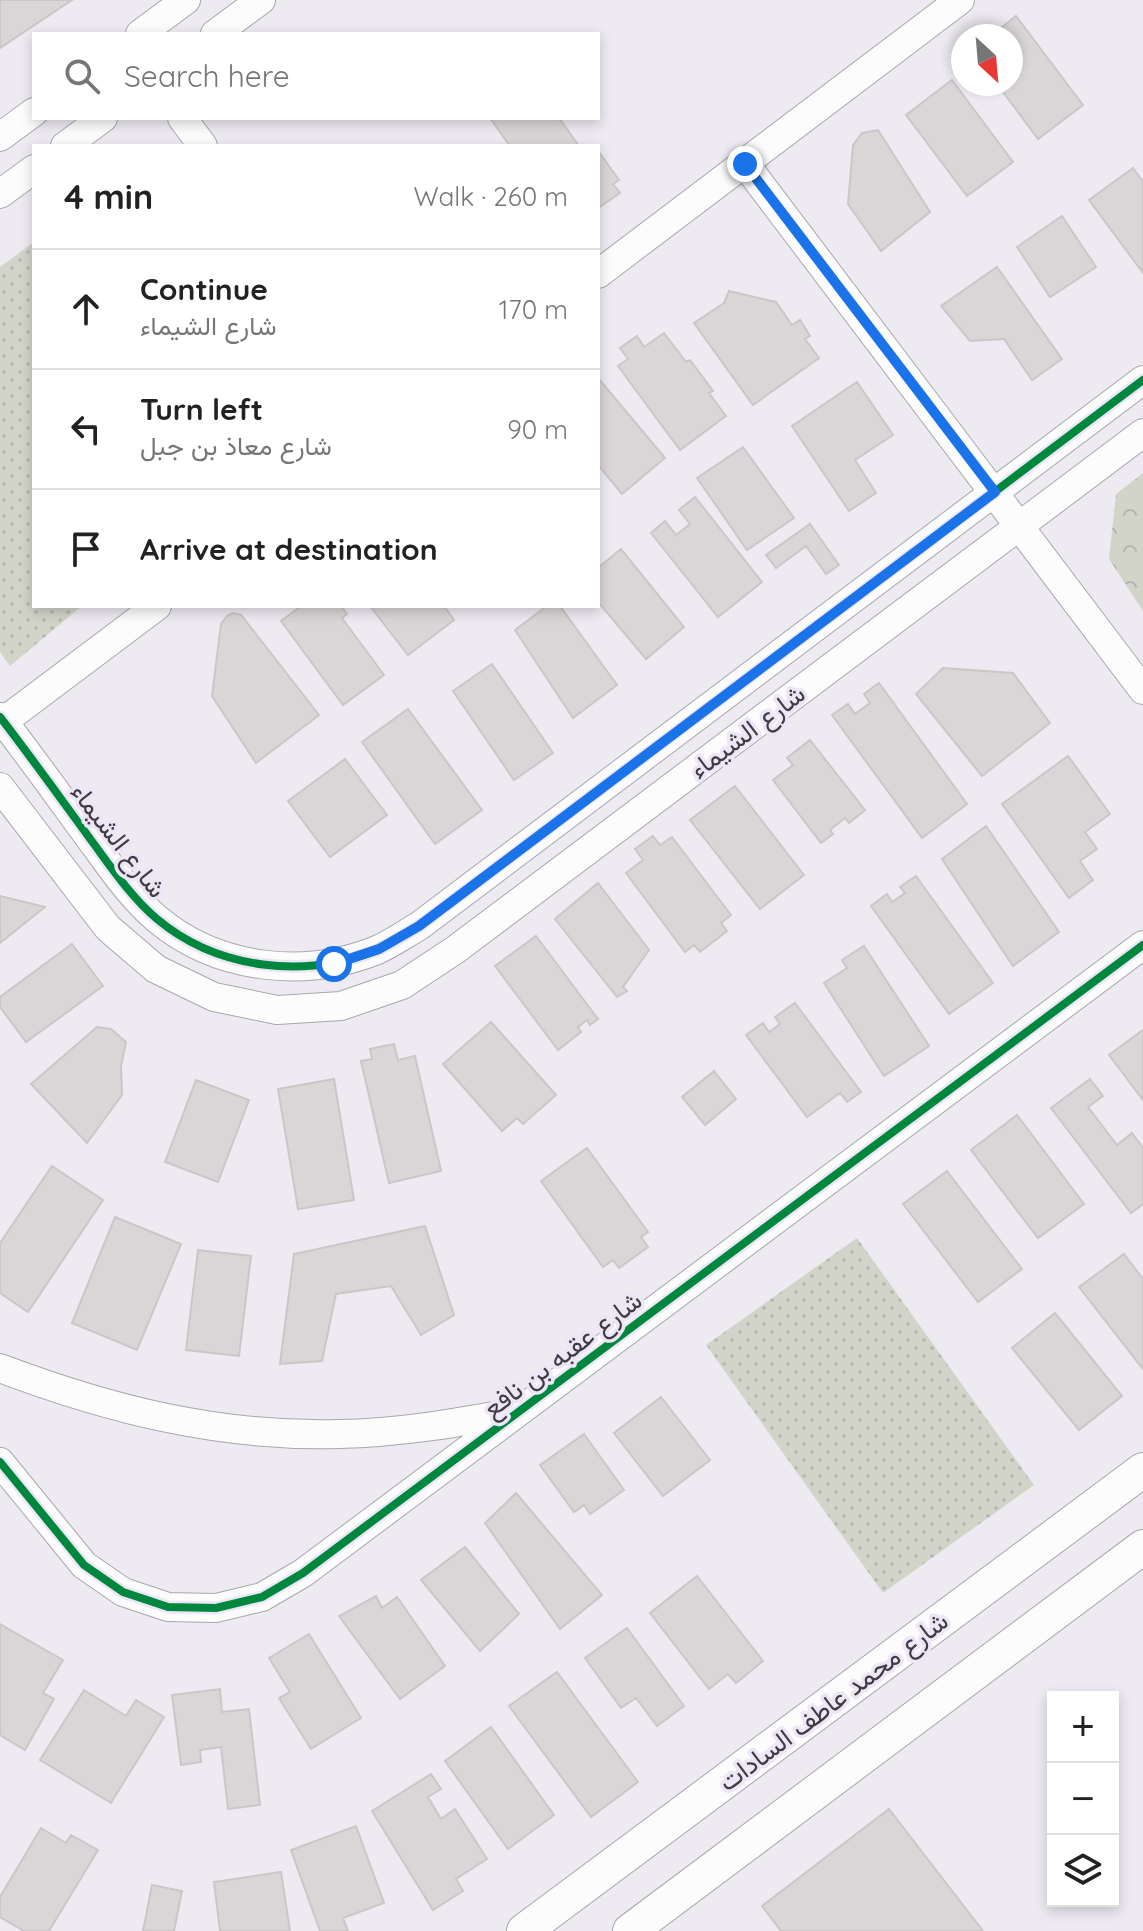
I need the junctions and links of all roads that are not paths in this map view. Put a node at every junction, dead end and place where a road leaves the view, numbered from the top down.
1 (186, 0) edge
2 (261, 0) edge
3 (960, 0) edge
4 (143, 32) edge
5 (218, 32) edge
6 (32, 113) edge
7 (100, 120) edge
8 (184, 120) edge
9 (0, 137) edge
10 (68, 144) edge
11 (202, 144) edge
12 (745, 164) junction
13 (32, 170) edge
14 (0, 194) edge
15 (600, 273) edge
16 (1143, 380) edge
17 (1143, 433) edge
18 (995, 492) junction
19 (1020, 525) junction
20 (154, 608) edge
21 (1143, 690) edge
22 (1, 721) edge
23 (0, 787) edge
24 (1143, 945) edge
25 (0, 1368) edge
26 (519, 1411) junction
27 (0, 1462) edge
28 (1143, 1470) edge
29 (1143, 1547) edge
30 (524, 1931) edge
31 (630, 1931) edge

1 - 4 street
2 - 5 street
3 - 12 street
6 - 9 street
7 - 10 street
8 - 11 street
12 - 15 street
12 - 18 street
13 - 14 street
16 - 18 street, شارع الشيماء
17 - 19 street, شارع الشيماء
18 - 19 street
18 - 22 street, شارع الشيماء
19 - 21 street
19 - 23 street, شارع الشيماء
20 - 22 street
24 - 26 street, شارع عقبه بن نافع
25 - 26 street
26 - 27 street, شارع عقبه بن نافع
28 - 30 street, شارع محمد عاطف السادات
29 - 31 street

